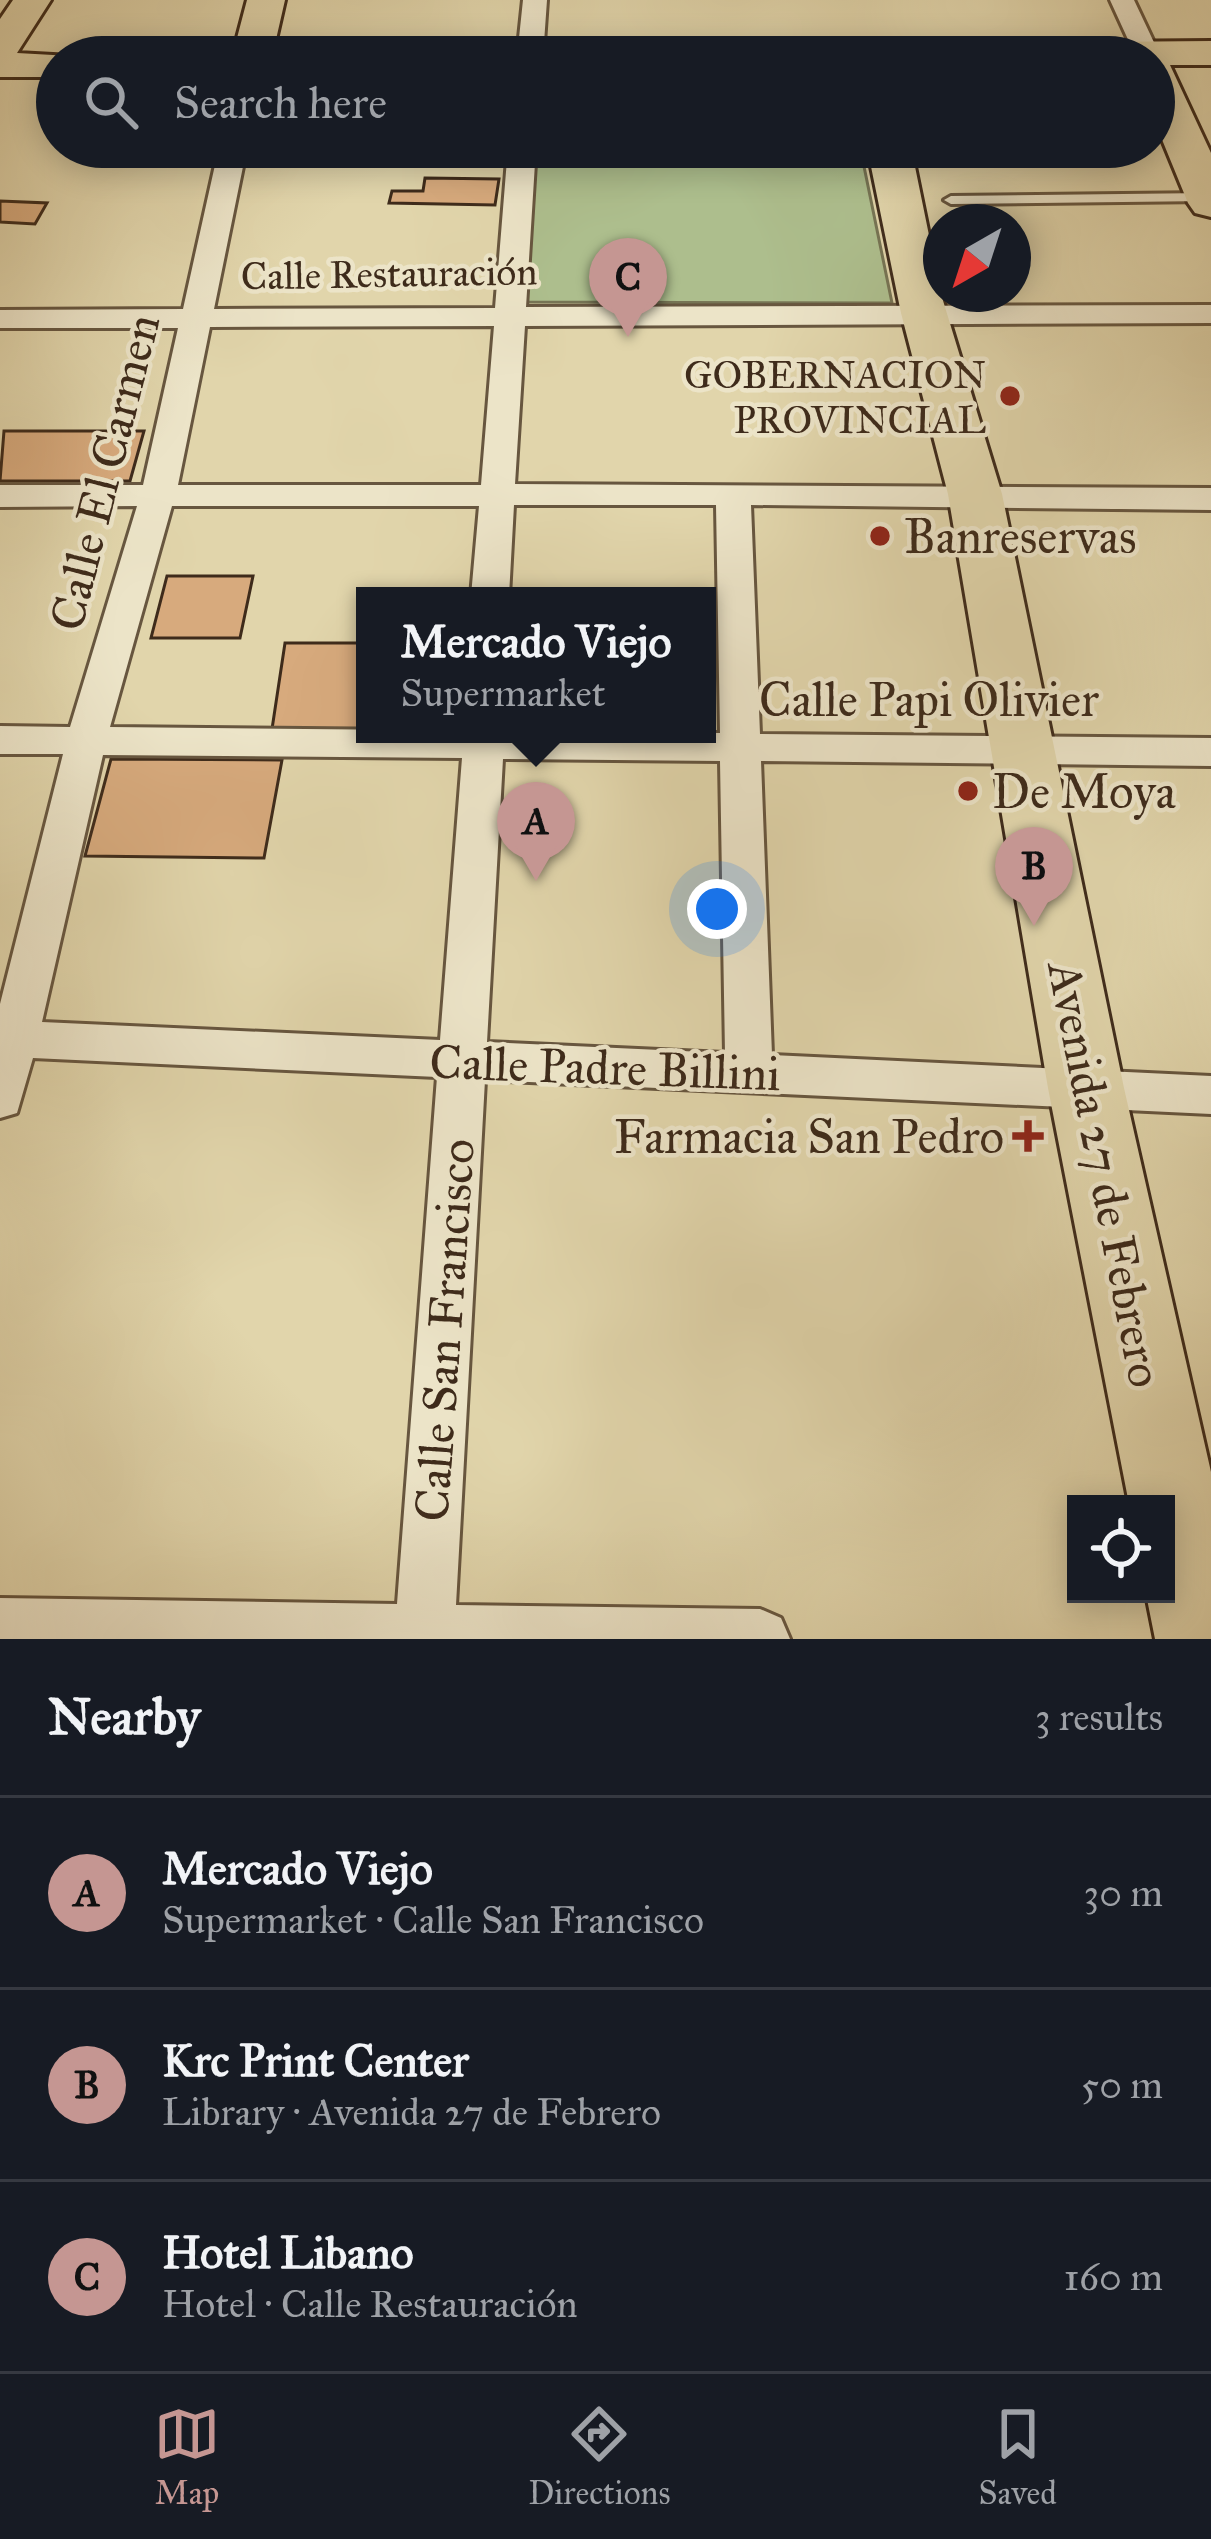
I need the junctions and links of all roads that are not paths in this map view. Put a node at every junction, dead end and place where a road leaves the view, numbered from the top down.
1 (32, 0) edge
2 (266, 0) edge
3 (535, 0) edge
4 (1122, 0) edge
5 (257, 36) edge
6 (532, 36) edge
7 (1139, 36) edge
8 (0, 48) edge
9 (1211, 53) edge
10 (1175, 57) edge
11 (36, 64) edge
12 (0, 65) edge
13 (1175, 118) edge
14 (228, 168) edge
15 (520, 168) edge
16 (894, 168) edge
17 (951, 200) dead end
18 (1210, 200) edge
19 (508, 313) junction
20 (925, 313) junction
21 (1211, 314) edge
22 (196, 318) junction
23 (0, 319) edge
24 (496, 494) junction
25 (975, 494) junction
26 (158, 495) junction
27 (733, 495) junction
28 (0, 496) edge
29 (1211, 499) edge
30 (491, 587) edge
31 (0, 740) edge
32 (356, 741) edge
33 (86, 742) junction
34 (483, 743) edge
35 (560, 743) edge
36 (1022, 748) junction
37 (741, 750) junction
38 (1211, 752) edge
39 (9, 1038) edge
40 (461, 1063) junction
41 (749, 1071) junction
42 (1086, 1088) junction
43 (1211, 1095) edge
44 (0, 1099) edge
45 (0, 1628) edge
46 (424, 1636) edge
47 (760, 1639) edge
48 (1202, 1639) edge

1 - 8 main road
2 - 5 main road
3 - 6 street
4 - 7 street
9 - 10 main road
11 - 12 main road
13 - 18 main road
14 - 22 street, Calle El Carmen
15 - 19 street
16 - 20 main road, Avenida 27 de Febrero
17 - 18 lane
19 - 20 street, Calle Restauración
19 - 22 street, Calle Restauración
19 - 24 street
20 - 21 street, Calle Restauración
20 - 25 main road, Avenida 27 de Febrero
22 - 23 street, Calle Restauración
22 - 26 street, Calle El Carmen
24 - 26 street
24 - 27 street
24 - 30 street
25 - 27 street
25 - 29 street
25 - 36 main road, Avenida 27 de Febrero
26 - 28 street
26 - 33 street, Calle El Carmen
27 - 37 street
31 - 33 street, Calle Papi Olivier
32 - 33 street, Calle Papi Olivier
33 - 39 street, Calle El Carmen
34 - 40 street, Calle San Francisco
35 - 37 street, Calle Papi Olivier
36 - 37 street, Calle Papi Olivier
36 - 38 street, Calle Papi Olivier
36 - 42 main road, Avenida 27 de Febrero
37 - 41 street
39 - 40 street, Calle Padre Billini
39 - 44 street, Calle El Carmen
40 - 41 street, Calle Padre Billini
40 - 46 street, Calle San Francisco
41 - 42 street, Calle Padre Billini
42 - 43 street, Calle Padre Billini
42 - 48 main road, Avenida 27 de Febrero
45 - 46 street
46 - 47 street

